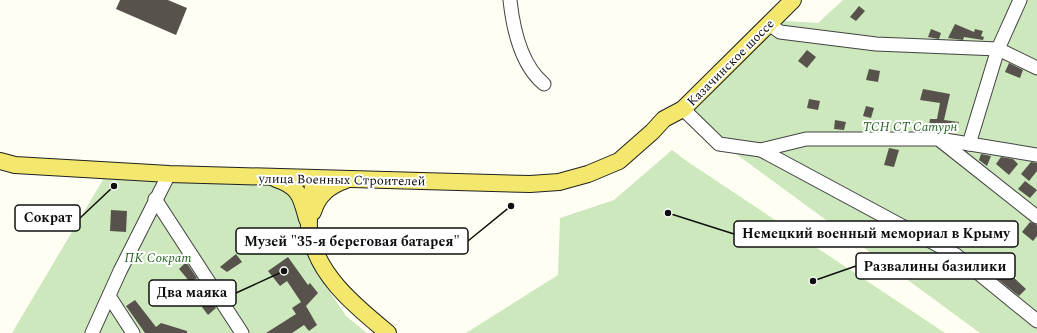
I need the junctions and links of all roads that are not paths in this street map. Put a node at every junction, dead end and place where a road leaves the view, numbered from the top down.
1 (510, 0) edge
2 (793, 0) edge
3 (1020, 0) edge
4 (769, 24) junction
5 (998, 49) junction
6 (1037, 68) edge
7 (544, 84) dead end
8 (683, 109) junction
9 (664, 119) joint
10 (939, 139) junction
11 (969, 144) junction
12 (761, 150) junction
13 (1037, 155) edge
14 (0, 161) edge
15 (169, 174) junction
16 (269, 177) junction
17 (314, 178) junction
18 (350, 179) junction
19 (155, 199) junction
20 (1037, 216) edge
21 (309, 225) junction
22 (109, 296) junction
23 (1037, 321) edge
24 (92, 333) edge
25 (133, 333) edge
26 (242, 333) edge
27 (388, 333) edge

1 - 7 street
2 - 4 main road, Казачинское шоссе
3 - 5 street
4 - 5 street
4 - 8 main road, Казачинское шоссе
5 - 6 street
5 - 11 street
8 - 9 main road, Казачинское шоссе
8 - 12 street
9 - 18 main road, улица Военных Строителей
10 - 11 street
10 - 12 street
10 - 20 street
11 - 13 street
12 - 23 street
14 - 15 main road, улица Военных Строителей
15 - 16 main road, улица Военных Строителей
15 - 19 street
16 - 17 main road, улица Военных Строителей
16 - 21 main road
17 - 18 main road, улица Военных Строителей
17 - 21 main road
18 - 21 main road
19 - 22 street
19 - 26 street
21 - 27 main road
22 - 24 street
22 - 25 street

